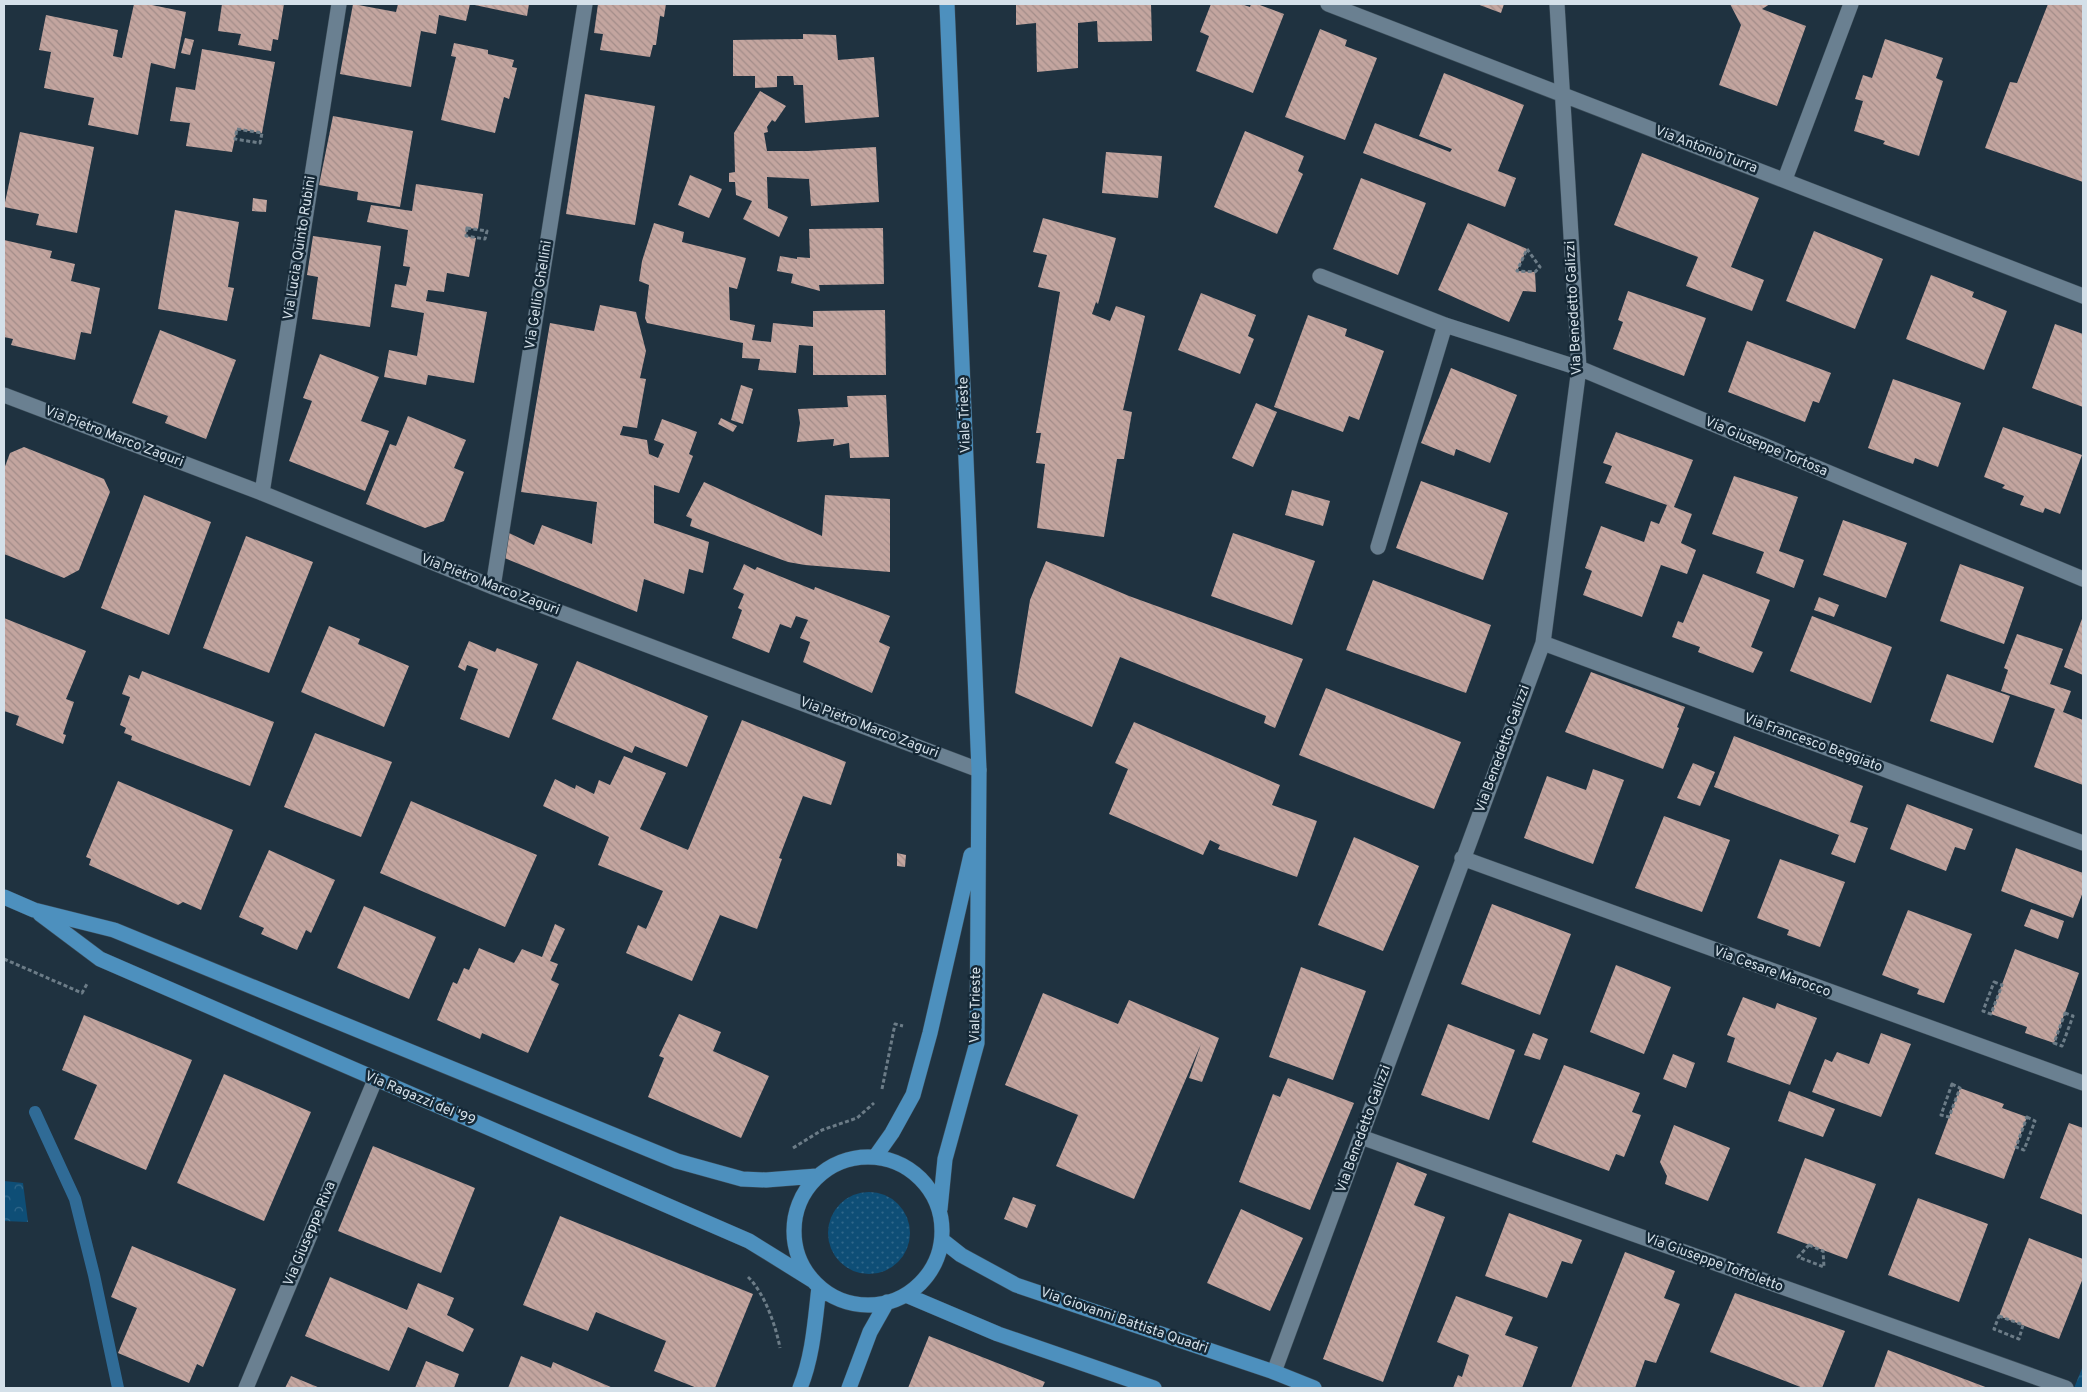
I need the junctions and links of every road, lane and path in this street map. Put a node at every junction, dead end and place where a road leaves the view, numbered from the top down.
1 (339, 4) edge
2 (585, 4) edge
3 (947, 4) edge
4 (1328, 4) edge
5 (1556, 4) edge
6 (1851, 4) edge
7 (1561, 95) junction
8 (238, 129) joint
9 (1785, 179) junction
10 (485, 240) joint
11 (1527, 249) joint
12 (1320, 276) dead end
13 (2083, 296) edge
14 (1445, 325) junction
15 (1579, 368) junction
16 (4, 395) edge
17 (262, 493) junction
18 (1378, 547) dead end
19 (2083, 579) edge
20 (493, 587) junction
21 (1543, 643) junction
22 (979, 770) junction
23 (978, 826) junction
24 (2083, 843) edge
25 (1462, 858) junction
26 (4, 897) edge
27 (34, 910) junction
28 (4, 959) edge
29 (100, 959) junction
30 (1983, 1012) joint
31 (902, 1026) dead end
32 (2054, 1043) joint
33 (375, 1080) junction
34 (2083, 1084) edge
35 (1941, 1115) joint
36 (1361, 1137) junction
37 (2016, 1147) joint
38 (789, 1151) dead end
39 (875, 1156) junction
40 (817, 1176) junction
41 (940, 1209) junction
42 (942, 1240) junction
43 (1798, 1257) joint
44 (743, 1273) dead end
45 (816, 1283) junction
46 (906, 1295) junction
47 (887, 1302) junction
48 (1994, 1329) joint
49 (781, 1353) dead end
50 (1274, 1372) junction
51 (246, 1388) edge
52 (800, 1388) edge
53 (849, 1388) edge
54 (1154, 1388) edge
55 (1314, 1388) edge
56 (2066, 1388) edge

1 - 17 street, Via Lucia Quinto Rubini
2 - 20 street, Via Gellio Ghellini
3 - 22 main road, Viale Trieste
4 - 7 street, Via Antonio Turra
5 - 7 street, Via Benedetto Galizzi
6 - 9 street
7 - 9 street, Via Antonio Turra
7 - 15 street, Via Benedetto Galizzi
8 - 8 path
9 - 13 street, Via Antonio Turra
10 - 10 path
11 - 11 path
12 - 14 street, Via Giuseppe Tortosa
14 - 15 street, Via Giuseppe Tortosa
14 - 18 street
15 - 19 street, Via Giuseppe Tortosa
15 - 21 street, Via Benedetto Galizzi
16 - 17 street, Via Pietro Marco Zaguri
17 - 20 street, Via Pietro Marco Zaguri
20 - 22 street, Via Pietro Marco Zaguri
21 - 24 street, Via Francesco Beggiato
21 - 25 street, Via Benedetto Galizzi
22 - 23 main road, Viale Trieste
23 - 39 main road, Viale Trieste
23 - 41 main road, Viale Trieste
25 - 34 street, Via Cesare Marocco
25 - 36 street, Via Benedetto Galizzi
26 - 27 main road, Via Ragazzi del '99
27 - 29 main road, Via Ragazzi del '99
27 - 40 main road, Via Ragazzi del '99
28 - 29 path
29 - 33 main road, Via Ragazzi del '99
30 - 30 path
31 - 38 path
32 - 32 path
33 - 45 main road, Via Ragazzi del '99
33 - 51 street, Via Giuseppe Riva
35 - 35 path
36 - 50 street, Via Benedetto Galizzi
36 - 56 street, Via Giuseppe Toffoletto
37 - 37 path
39 - 40 main road, Via Ragazzi del '99
39 - 41 main road, Via Ragazzi del '99
40 - 45 main road, Via Ragazzi del '99
41 - 42 main road, Via Ragazzi del '99
42 - 46 main road, Via Ragazzi del '99
42 - 50 main road, Via Giovanni Battista Quadri
43 - 43 path
44 - 49 path
45 - 47 main road, Via Ragazzi del '99
45 - 52 main road
46 - 47 main road, Via Ragazzi del '99
46 - 54 main road
47 - 53 main road
48 - 48 path
50 - 55 main road, Via Giovanni Battista Quadri

